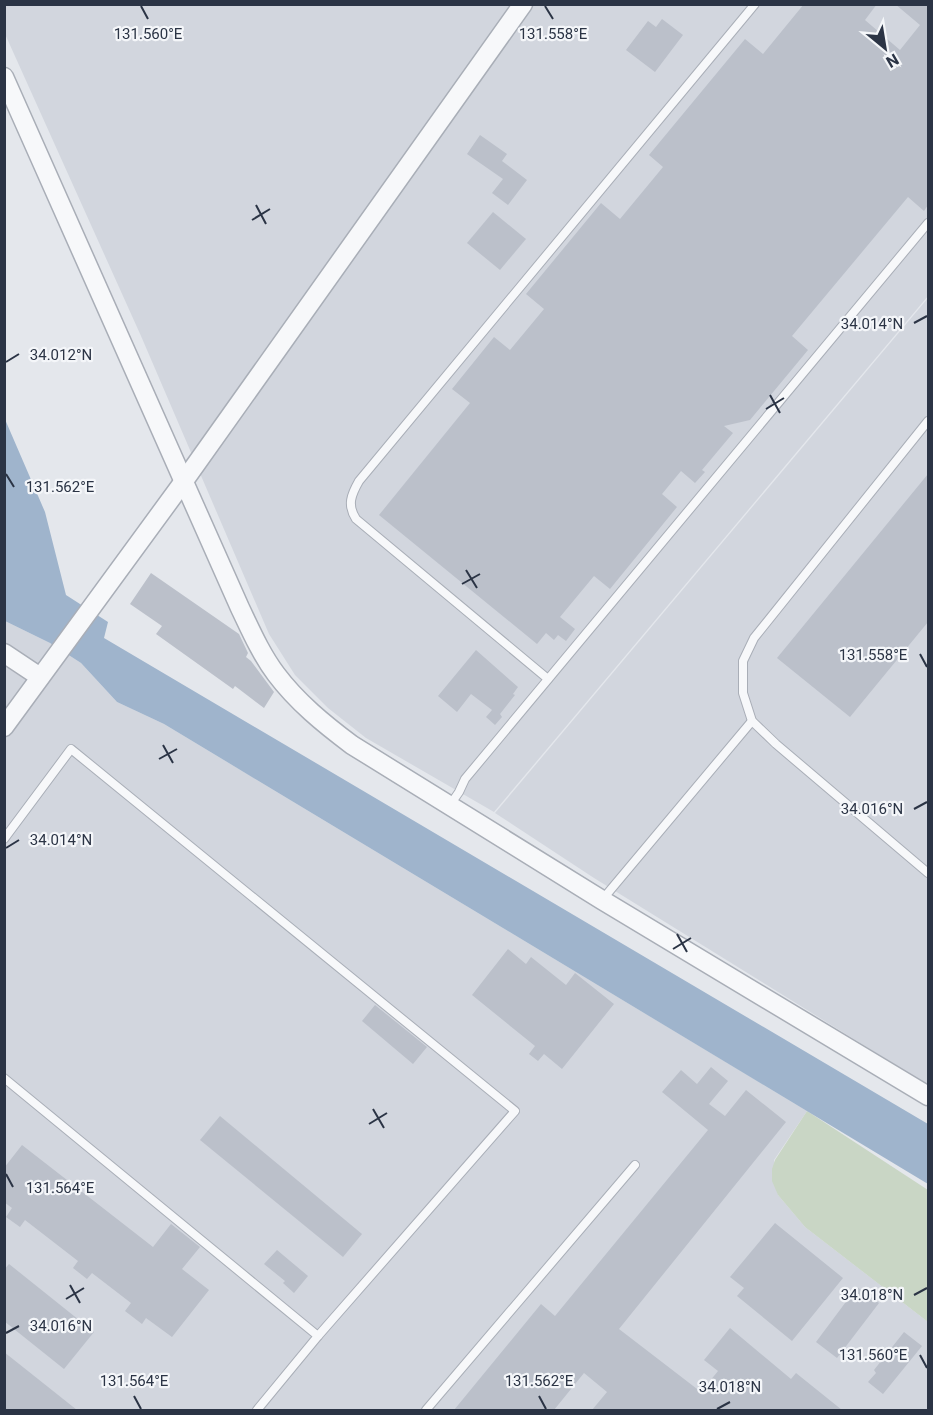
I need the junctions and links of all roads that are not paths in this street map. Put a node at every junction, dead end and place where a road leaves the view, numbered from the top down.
1 (523, 4) edge
2 (755, 4) edge
3 (4, 77) edge
4 (928, 224) edge
5 (928, 421) edge
6 (184, 481) junction
7 (4, 652) edge
8 (40, 677) junction
9 (548, 679) junction
10 (752, 721) junction
11 (4, 727) edge
12 (450, 805) junction
13 (4, 839) edge
14 (928, 873) edge
15 (602, 900) junction
16 (4, 1078) edge
17 (928, 1096) edge
18 (635, 1164) dead end
19 (318, 1336) junction
20 (257, 1410) edge
21 (426, 1410) edge

1 - 6 street
2 - 9 lane
3 - 6 street
4 - 9 lane
5 - 10 lane
6 - 8 street
6 - 12 street
7 - 8 street
8 - 11 street
9 - 12 lane
10 - 14 lane
10 - 15 lane
12 - 15 street
13 - 19 lane
15 - 17 street
16 - 19 lane
18 - 21 lane
19 - 20 lane

